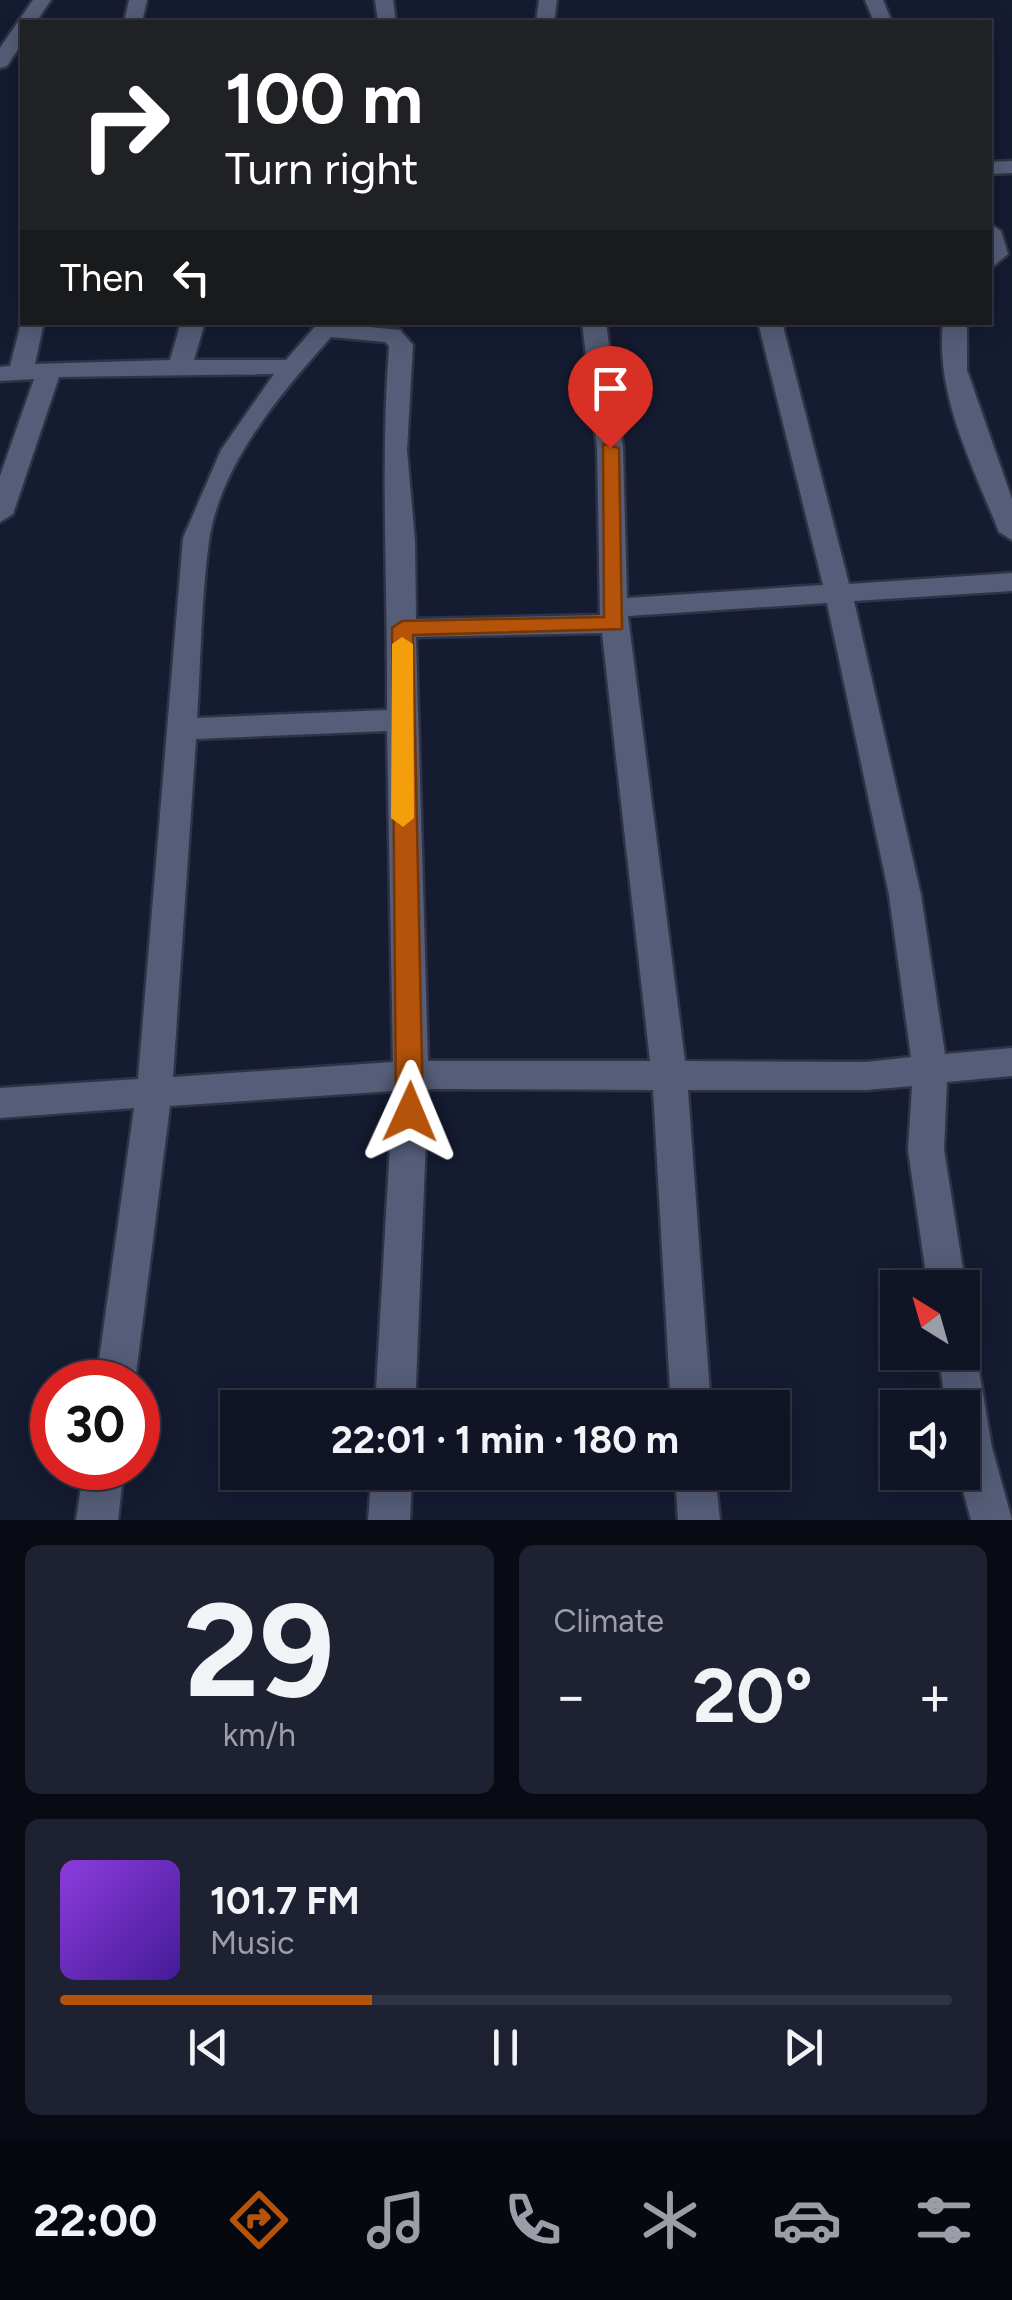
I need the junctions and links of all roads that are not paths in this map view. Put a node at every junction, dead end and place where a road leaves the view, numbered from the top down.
1 (20, 32) edge
2 (0, 62) edge
3 (31, 325) edge
4 (192, 325) edge
5 (594, 325) edge
6 (771, 325) edge
7 (954, 325) edge
8 (329, 326) edge
9 (180, 367) junction
10 (291, 367) junction
11 (49, 370) junction
12 (11, 373) edge
13 (0, 514) edge
14 (1012, 532) edge
15 (1012, 582) edge
16 (836, 596) junction
17 (614, 616) junction
18 (402, 628) junction
19 (402, 720) junction
20 (182, 729) junction
21 (1012, 1062) edge
22 (930, 1068) junction
23 (669, 1074) junction
24 (411, 1075) junction
25 (154, 1092) junction
26 (0, 1103) edge
27 (944, 1270) edge
28 (118, 1360) edge
29 (960, 1370) edge
30 (396, 1390) edge
31 (690, 1390) edge
32 (101, 1490) edge
33 (391, 1490) edge
34 (696, 1490) edge
35 (96, 1520) edge
36 (390, 1520) edge
37 (698, 1520) edge
38 (992, 1520) edge

1 - 2 street
3 - 12 street
4 - 9 street
5 - 17 street
6 - 16 street
7 - 14 street
8 - 10 street
8 - 18 street
9 - 10 street
9 - 11 street
10 - 20 street
11 - 12 street
11 - 13 street
15 - 16 street
16 - 17 street
16 - 22 street
17 - 18 street
17 - 23 street
18 - 19 street
19 - 20 street
19 - 24 street
20 - 25 street
21 - 22 street
22 - 23 street
22 - 27 street
23 - 24 street
23 - 31 street
24 - 25 street
24 - 30 street
25 - 26 street
25 - 28 street
29 - 38 street
32 - 35 street
33 - 36 street
34 - 37 street

